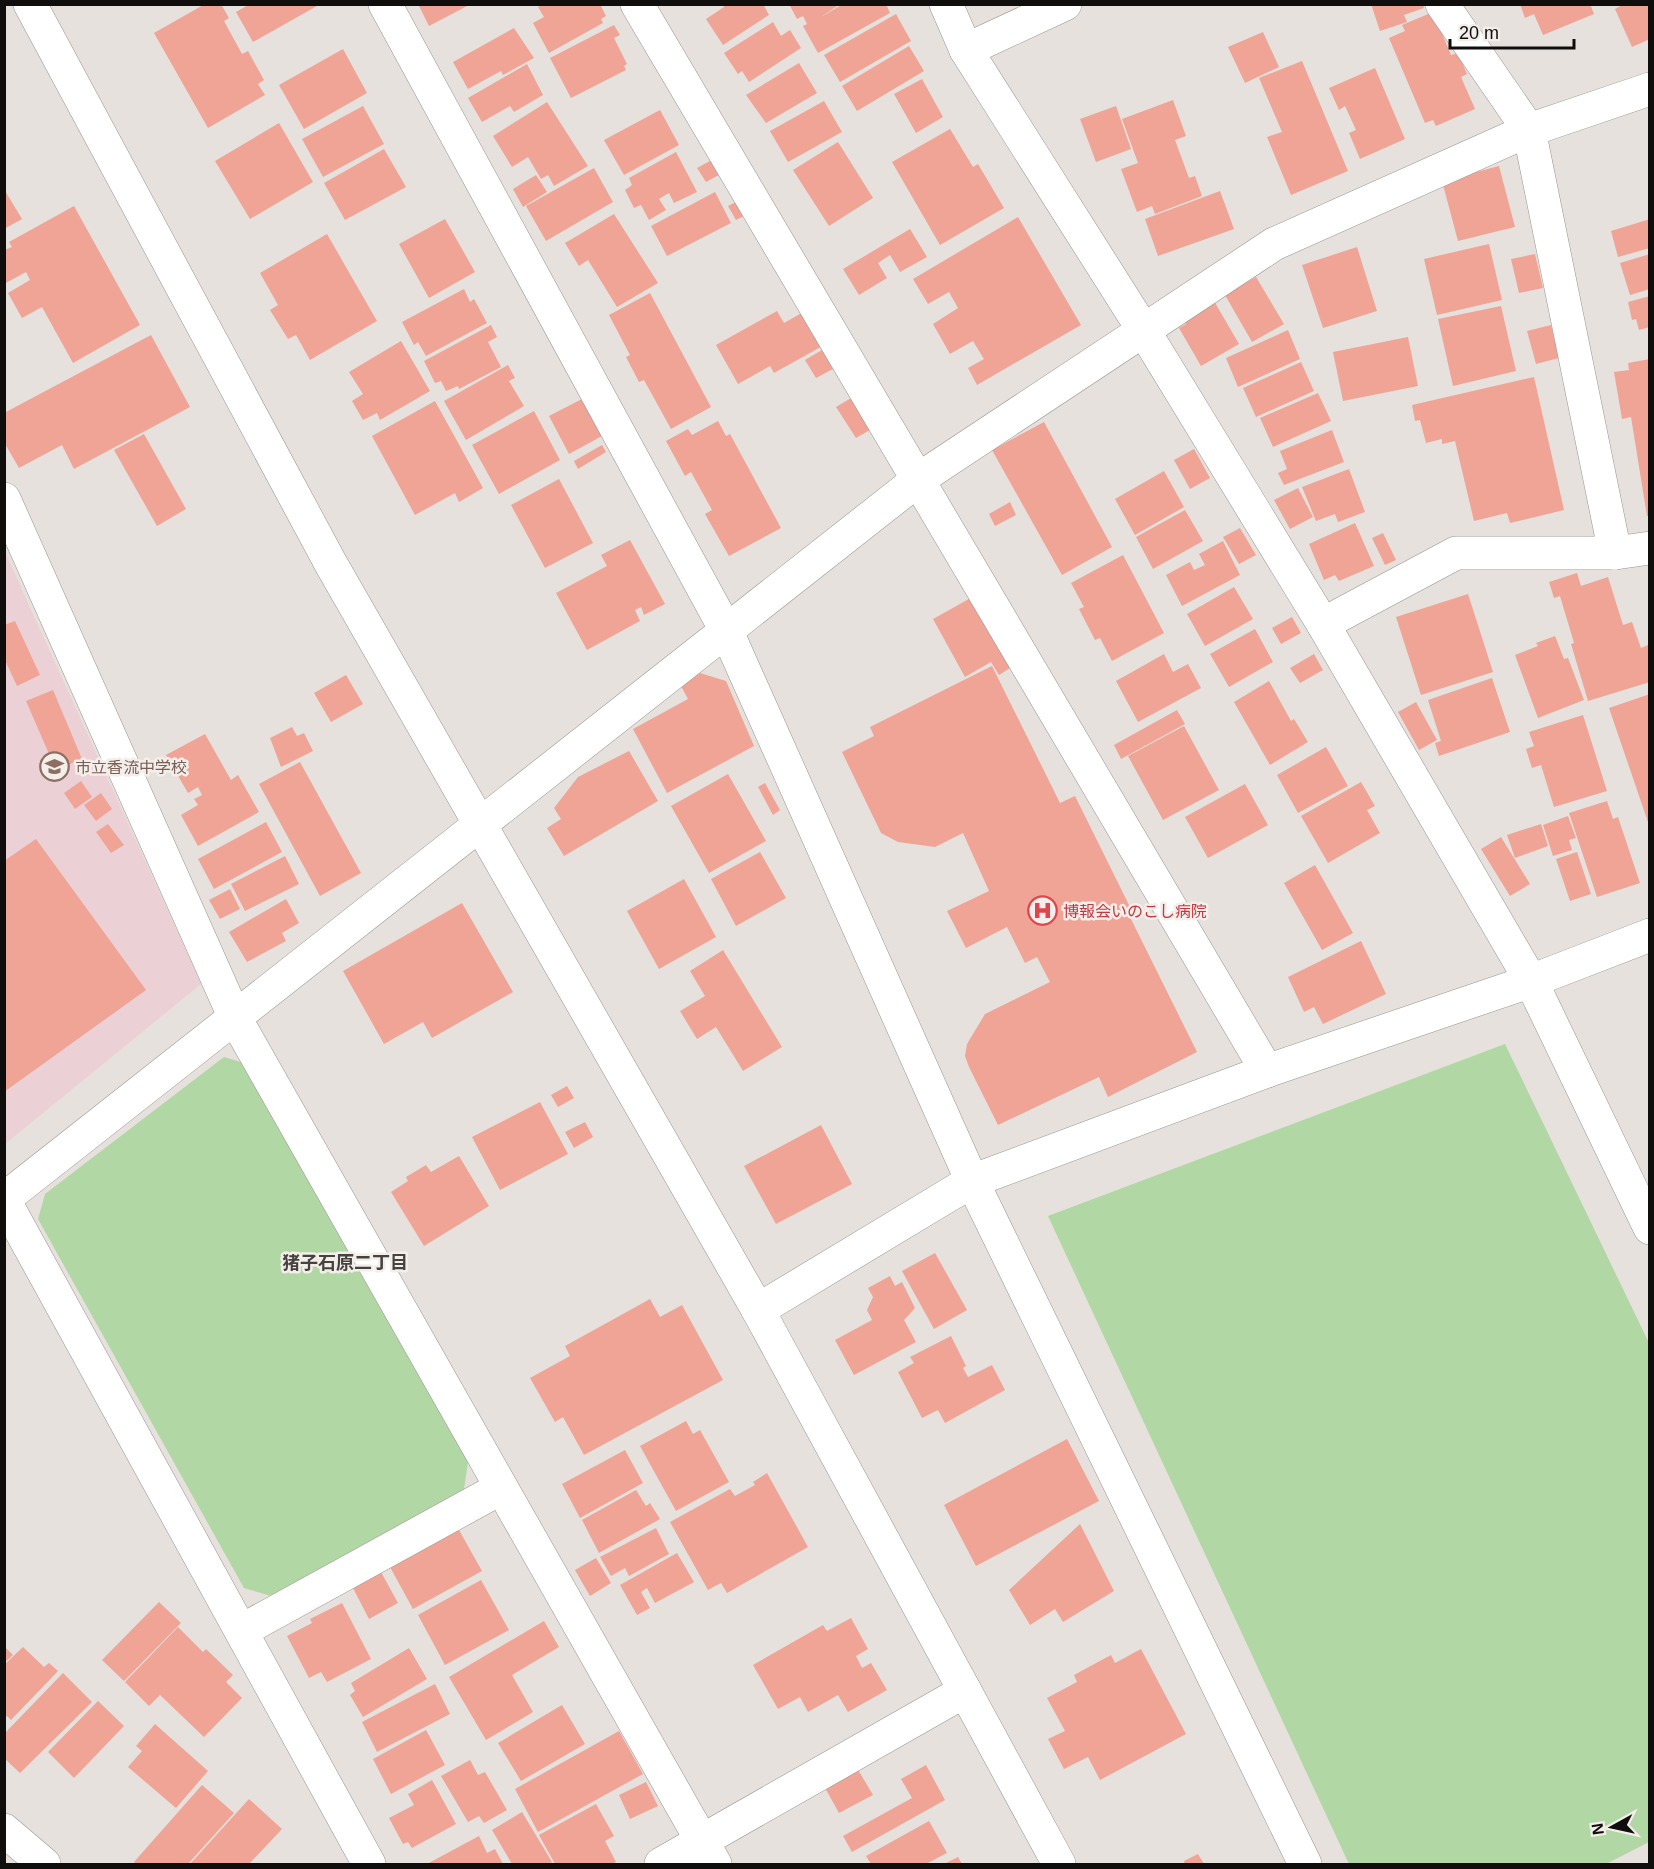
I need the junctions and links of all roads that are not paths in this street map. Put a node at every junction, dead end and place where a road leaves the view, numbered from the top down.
1 (30, 4) edge
2 (385, 4) edge
3 (638, 4) edge
4 (946, 4) edge
5 (1065, 4) edge
6 (1442, 4) edge
7 (966, 50) junction
8 (1650, 89) edge
9 (1529, 130) junction
10 (1144, 331) junction
11 (919, 479) junction
12 (4, 499) edge
13 (1650, 548) edge
14 (1615, 553) junction
15 (1323, 624) junction
16 (727, 632) junction
17 (482, 824) junction
18 (1650, 935) edge
19 (1531, 981) junction
20 (235, 1018) junction
21 (1267, 1071) junction
22 (972, 1181) junction
23 (4, 1200) edge
24 (1650, 1227) edge
25 (758, 1310) junction
26 (501, 1488) junction
27 (241, 1631) junction
28 (965, 1691) junction
29 (4, 1830) edge
30 (708, 1853) edge
31 (44, 1864) edge
32 (369, 1864) edge
33 (661, 1864) edge
34 (1059, 1864) edge
35 (1305, 1864) edge

1 - 17 street
2 - 16 street
3 - 11 street
4 - 7 street
5 - 7 street
6 - 9 street
7 - 10 street
8 - 9 street
9 - 10 street
9 - 14 street
10 - 11 street
10 - 15 street
11 - 16 street
11 - 21 street
12 - 20 street
13 - 14 street
14 - 15 street
15 - 19 street
16 - 17 street
16 - 22 street
17 - 20 street
17 - 25 street
18 - 19 street
19 - 21 street
19 - 24 street
20 - 23 street
20 - 26 street
21 - 22 street
22 - 25 street
22 - 35 street
23 - 27 street
25 - 28 street
26 - 27 street
26 - 30 street
27 - 32 street
28 - 30 street
28 - 34 street
29 - 31 street
30 - 33 street

